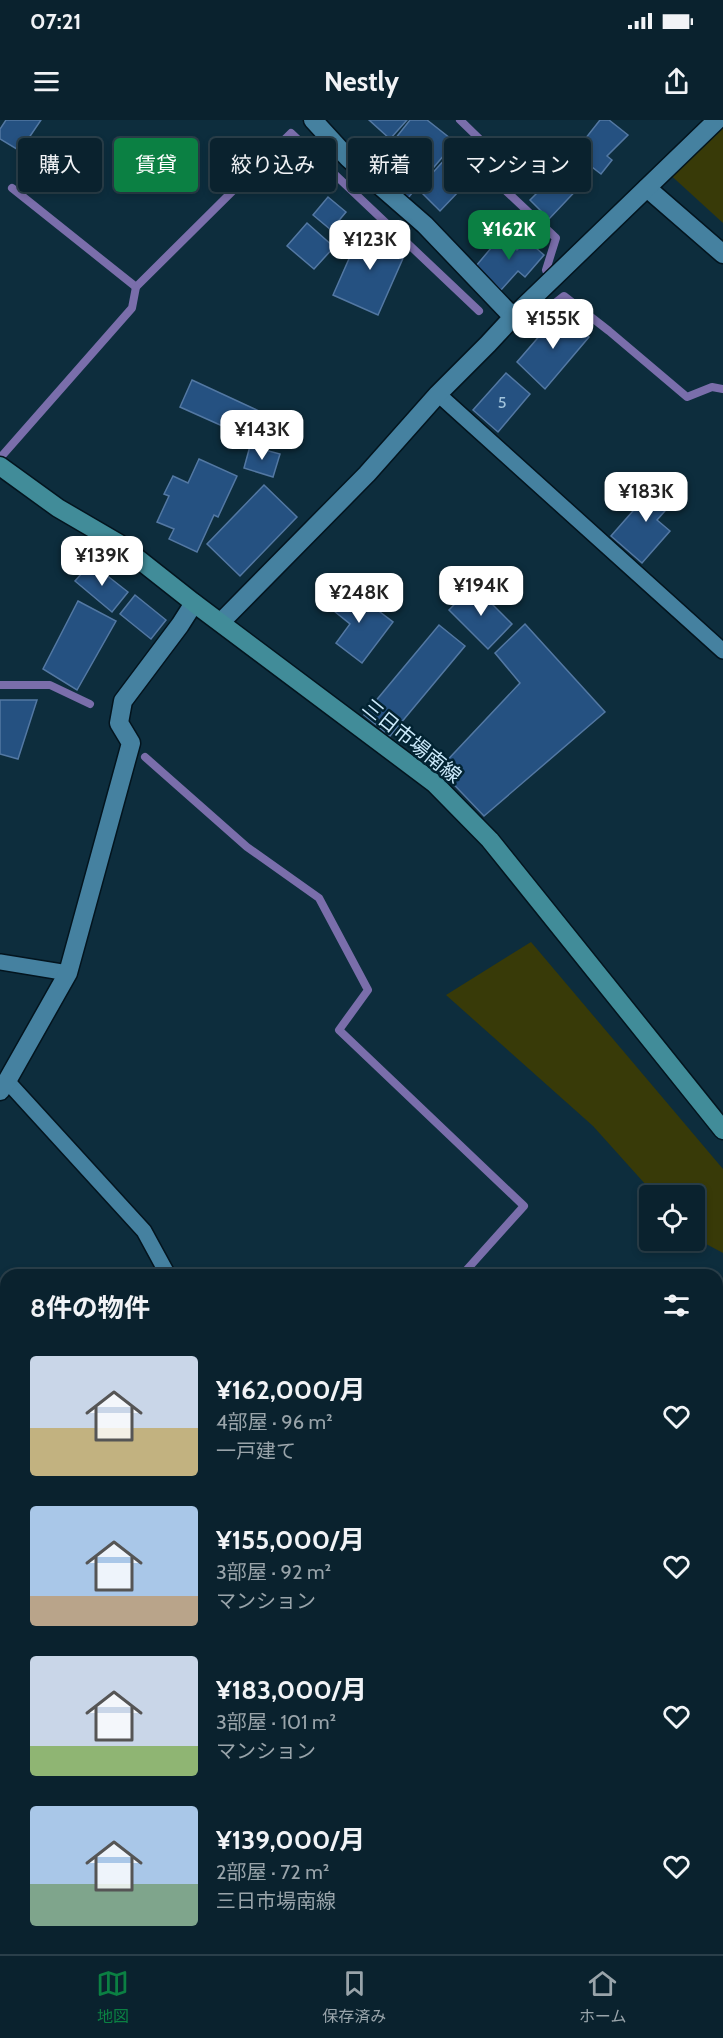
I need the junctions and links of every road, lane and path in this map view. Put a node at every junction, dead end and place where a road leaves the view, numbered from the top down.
1 (313, 120) edge
2 (717, 120) edge
3 (647, 188) junction
4 (723, 254) edge
5 (513, 317) junction
6 (438, 394) junction
7 (0, 466) edge
8 (194, 603) junction
9 (221, 622) junction
10 (723, 651) edge
11 (0, 962) edge
12 (68, 973) junction
13 (4, 1086) edge
14 (723, 1130) edge
15 (165, 1269) edge

1 - 5 street
2 - 3 street
3 - 4 street
3 - 5 street
5 - 6 street
6 - 9 street
6 - 10 lane
7 - 8 main road, 三日市場南線
8 - 9 main road, 三日市場南線
8 - 12 street
9 - 14 main road, 三日市場南線
11 - 12 lane
12 - 13 street
13 - 15 lane

